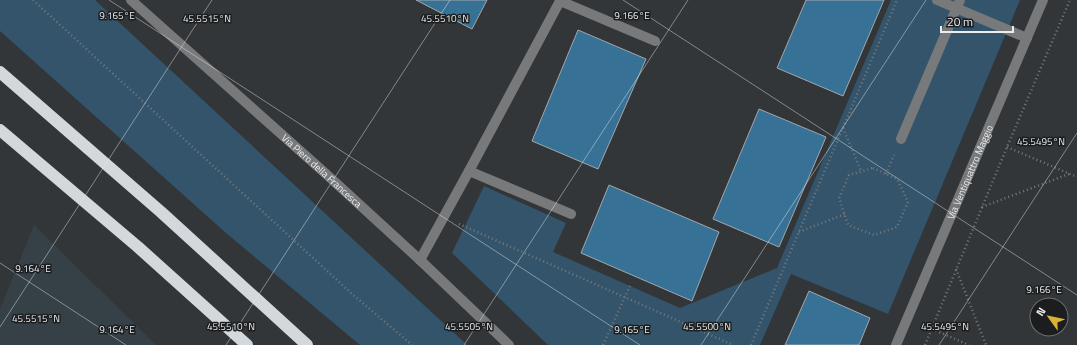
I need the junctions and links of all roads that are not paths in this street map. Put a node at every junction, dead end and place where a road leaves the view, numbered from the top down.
1 (131, 0) edge
2 (936, 0) edge
3 (1043, 0) edge
4 (958, 4) edge
5 (1027, 38) junction
6 (655, 41) dead end
7 (0, 72) edge
8 (0, 130) edge
9 (901, 139) road end
10 (469, 171) junction
11 (571, 214) dead end
12 (420, 260) junction
13 (247, 345) edge
14 (307, 345) edge
15 (509, 345) edge
16 (896, 345) edge

1 - 12 street, Via Piero della Francesca
2 - 4 street
3 - 5 street, Via Ventiquattro Maggio
4 - 5 street
4 - 9 street
5 - 16 street, Via Ventiquattro Maggio
6 - 10 street
7 - 14 highway
8 - 13 highway
10 - 11 street
10 - 12 street
12 - 15 street, Via Piero della Francesca

